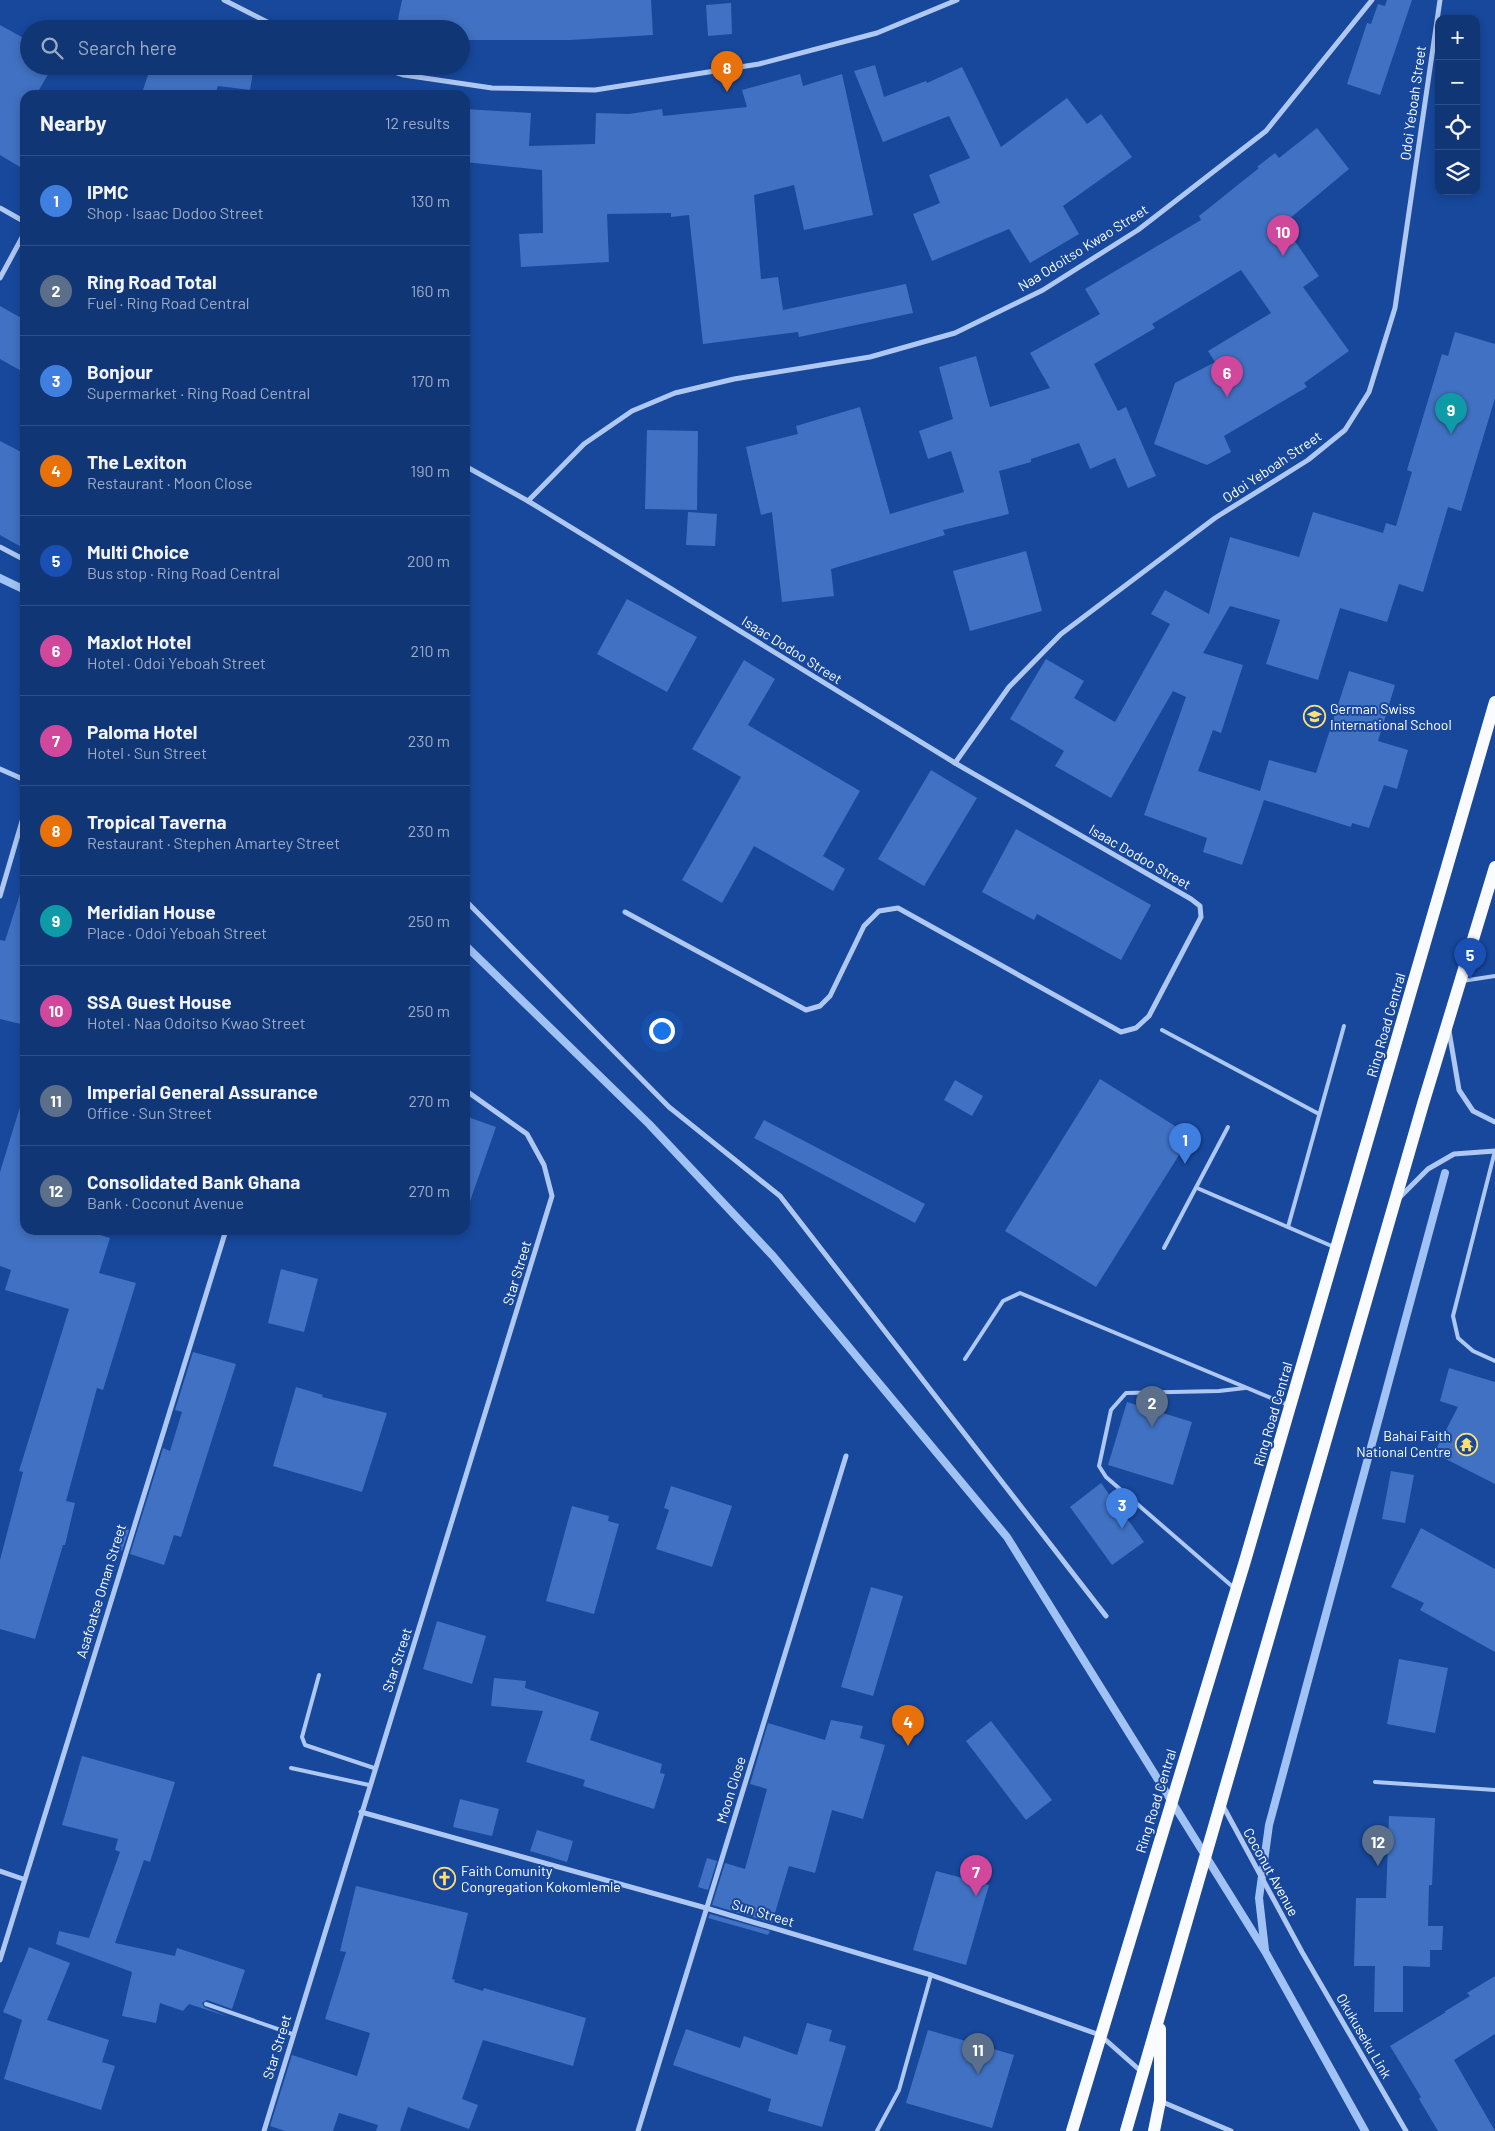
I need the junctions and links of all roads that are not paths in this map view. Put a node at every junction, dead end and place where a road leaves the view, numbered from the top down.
1 (224, 0) edge
2 (957, 0) edge
3 (1372, 0) edge
4 (1440, 0) edge
5 (263, 20) edge
6 (401, 75) edge
7 (0, 208) edge
8 (20, 219) edge
9 (20, 241) edge
10 (0, 278) edge
11 (470, 469) edge
12 (528, 501) junction
13 (0, 547) edge
14 (20, 557) edge
15 (1495, 702) edge
16 (955, 763) junction
17 (0, 769) edge
18 (20, 778) edge
19 (20, 827) edge
20 (1495, 867) edge
21 (0, 896) edge
22 (470, 905) edge
23 (625, 912) dead end
24 (1495, 976) edge
25 (1460, 982) junction
26 (1448, 1021) junction
27 (1344, 1026) dead end
28 (1162, 1030) dead end
29 (470, 1094) edge
30 (1319, 1114) junction
31 (1495, 1122) edge
32 (1228, 1127) dead end
33 (1495, 1151) edge
34 (1197, 1188) junction
35 (1394, 1203) junction
36 (1288, 1227) junction
37 (224, 1235) edge
38 (1164, 1248) dead end
39 (1336, 1248) junction
40 (965, 1359) dead end
41 (1495, 1361) edge
42 (1245, 1388) junction
43 (1291, 1406) junction
44 (846, 1456) dead end
45 (1236, 1590) junction
46 (1106, 1616) dead end
47 (319, 1675) dead end
48 (291, 1768) dead end
49 (374, 1768) junction
50 (1375, 1782) dead end
51 (369, 1785) junction
52 (1495, 1790) edge
53 (1221, 1801) junction
54 (361, 1812) junction
55 (0, 1870) edge
56 (23, 1879) junction
57 (706, 1908) junction
58 (1302, 1952) joint
59 (0, 1960) edge
60 (931, 1975) junction
61 (206, 2004) dead end
62 (1160, 2017) junction
63 (292, 2034) junction
64 (1100, 2035) junction
65 (1143, 2073) junction
66 (1160, 2101) junction
67 (264, 2131) edge
68 (638, 2131) edge
69 (877, 2131) edge
70 (1072, 2131) edge
71 (1126, 2131) edge
72 (1154, 2131) edge
73 (1232, 2131) edge
74 (1406, 2131) edge

1 - 5 street
2 - 6 street
3 - 12 street, Naa Odoitso Kwao Street
4 - 16 street, Odoi Yeboah Street
7 - 8 street
9 - 10 street
11 - 12 street, Isaac Dodoo Street
12 - 16 street, Isaac Dodoo Street
13 - 14 street
15 - 39 main road, Ring Road Central
16 - 23 street, Isaac Dodoo Street
17 - 18 street
19 - 21 street
20 - 25 main road
22 - 46 street
24 - 25 lane
25 - 26 main road
26 - 31 street
26 - 35 main road
27 - 30 lane
28 - 30 lane
29 - 49 street, Star Street
30 - 36 lane
32 - 34 lane
33 - 35 street
33 - 41 lane
34 - 36 lane
34 - 38 lane
35 - 53 main road
36 - 39 lane
37 - 56 street, Asafoatse Oman Street
39 - 43 main road, Ring Road Central
40 - 42 lane
42 - 43 lane
42 - 45 lane
43 - 45 main road, Ring Road Central
44 - 57 street, Moon Close
45 - 64 main road, Ring Road Central
47 - 49 lane
48 - 51 lane
49 - 51 street, Star Street
50 - 52 lane
51 - 54 street, Star Street
53 - 58 street, Coconut Avenue
53 - 62 main road
54 - 57 street, Sun Street
54 - 63 street, Star Street
55 - 56 street
56 - 59 street, Asafoatse Oman Street
57 - 60 street, Sun Street
57 - 68 street, Moon Close
58 - 74 street, Okukuseku Link
60 - 64 street, Sun Street
60 - 69 lane
61 - 63 lane
62 - 65 main road
62 - 66 main road
63 - 67 street, Star Street
64 - 65 street, Sun Street
64 - 70 main road, Ring Road Central
65 - 71 main road
66 - 72 main road
66 - 73 street

